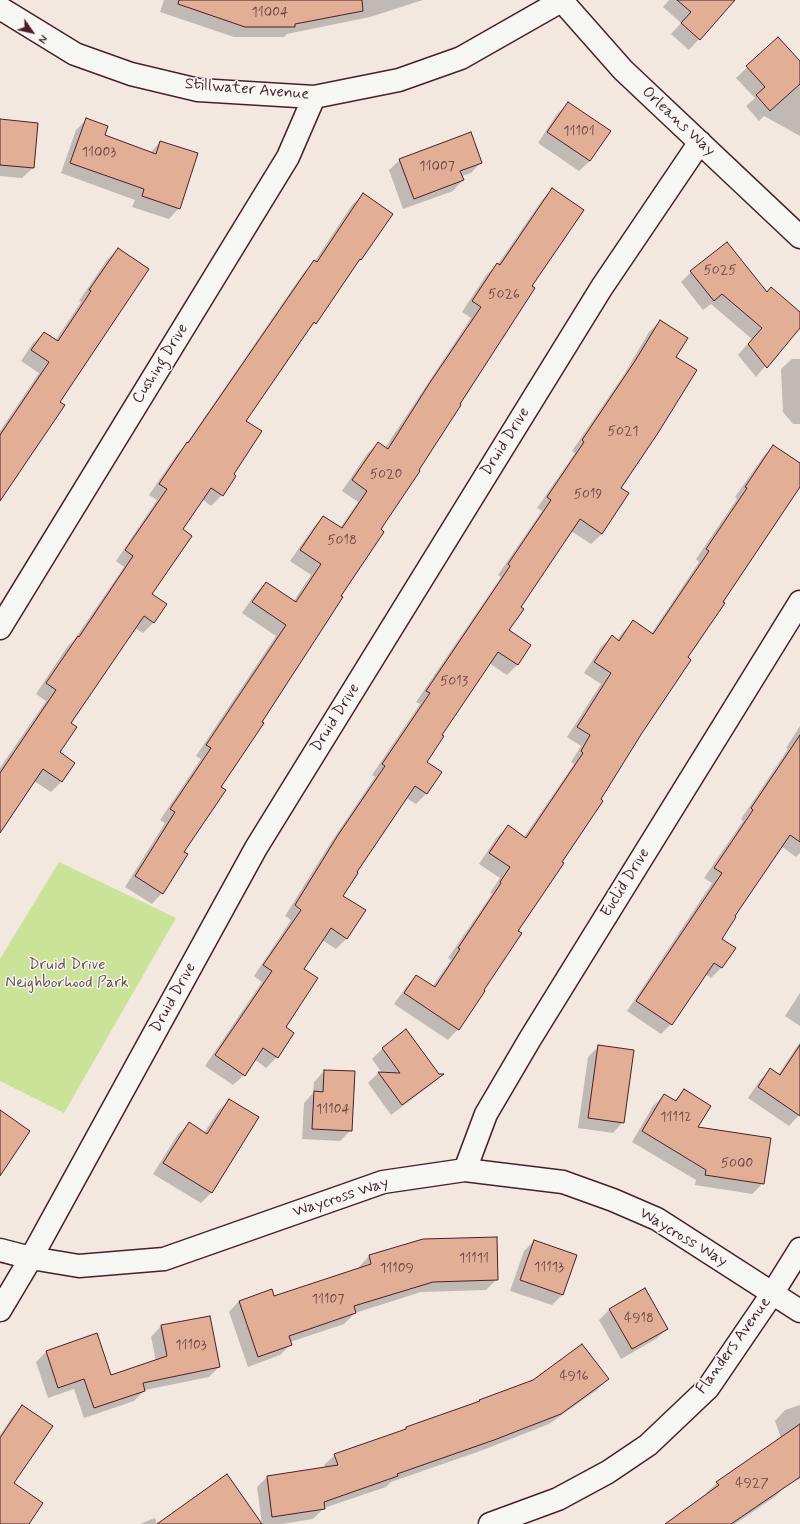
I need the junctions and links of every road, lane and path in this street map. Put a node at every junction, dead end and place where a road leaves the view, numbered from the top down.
1 (562, 1) edge
2 (0, 8) edge
3 (314, 97) junction
4 (700, 142) junction
5 (800, 237) edge
6 (800, 602) edge
7 (0, 628) edge
8 (465, 1170) junction
9 (800, 1249) edge
10 (0, 1250) edge
11 (31, 1258) junction
12 (772, 1294) junction
13 (0, 1310) edge
14 (800, 1311) edge
15 (490, 1524) edge

1 - 3 street, Stillwater Avenue
1 - 4 street, Orleans Way
2 - 3 street, Stillwater Avenue
3 - 7 street, Cushing Drive
4 - 5 street, Orleans Way
4 - 11 street, Druid Drive
6 - 8 street, Euclid Drive
8 - 11 street, Waycross Way
8 - 12 street, Waycross Way
9 - 12 street, Flanders Avenue
10 - 11 street, Waycross Way
11 - 13 street, Druid Drive
12 - 14 street, Waycross Way
12 - 15 street, Flanders Avenue

